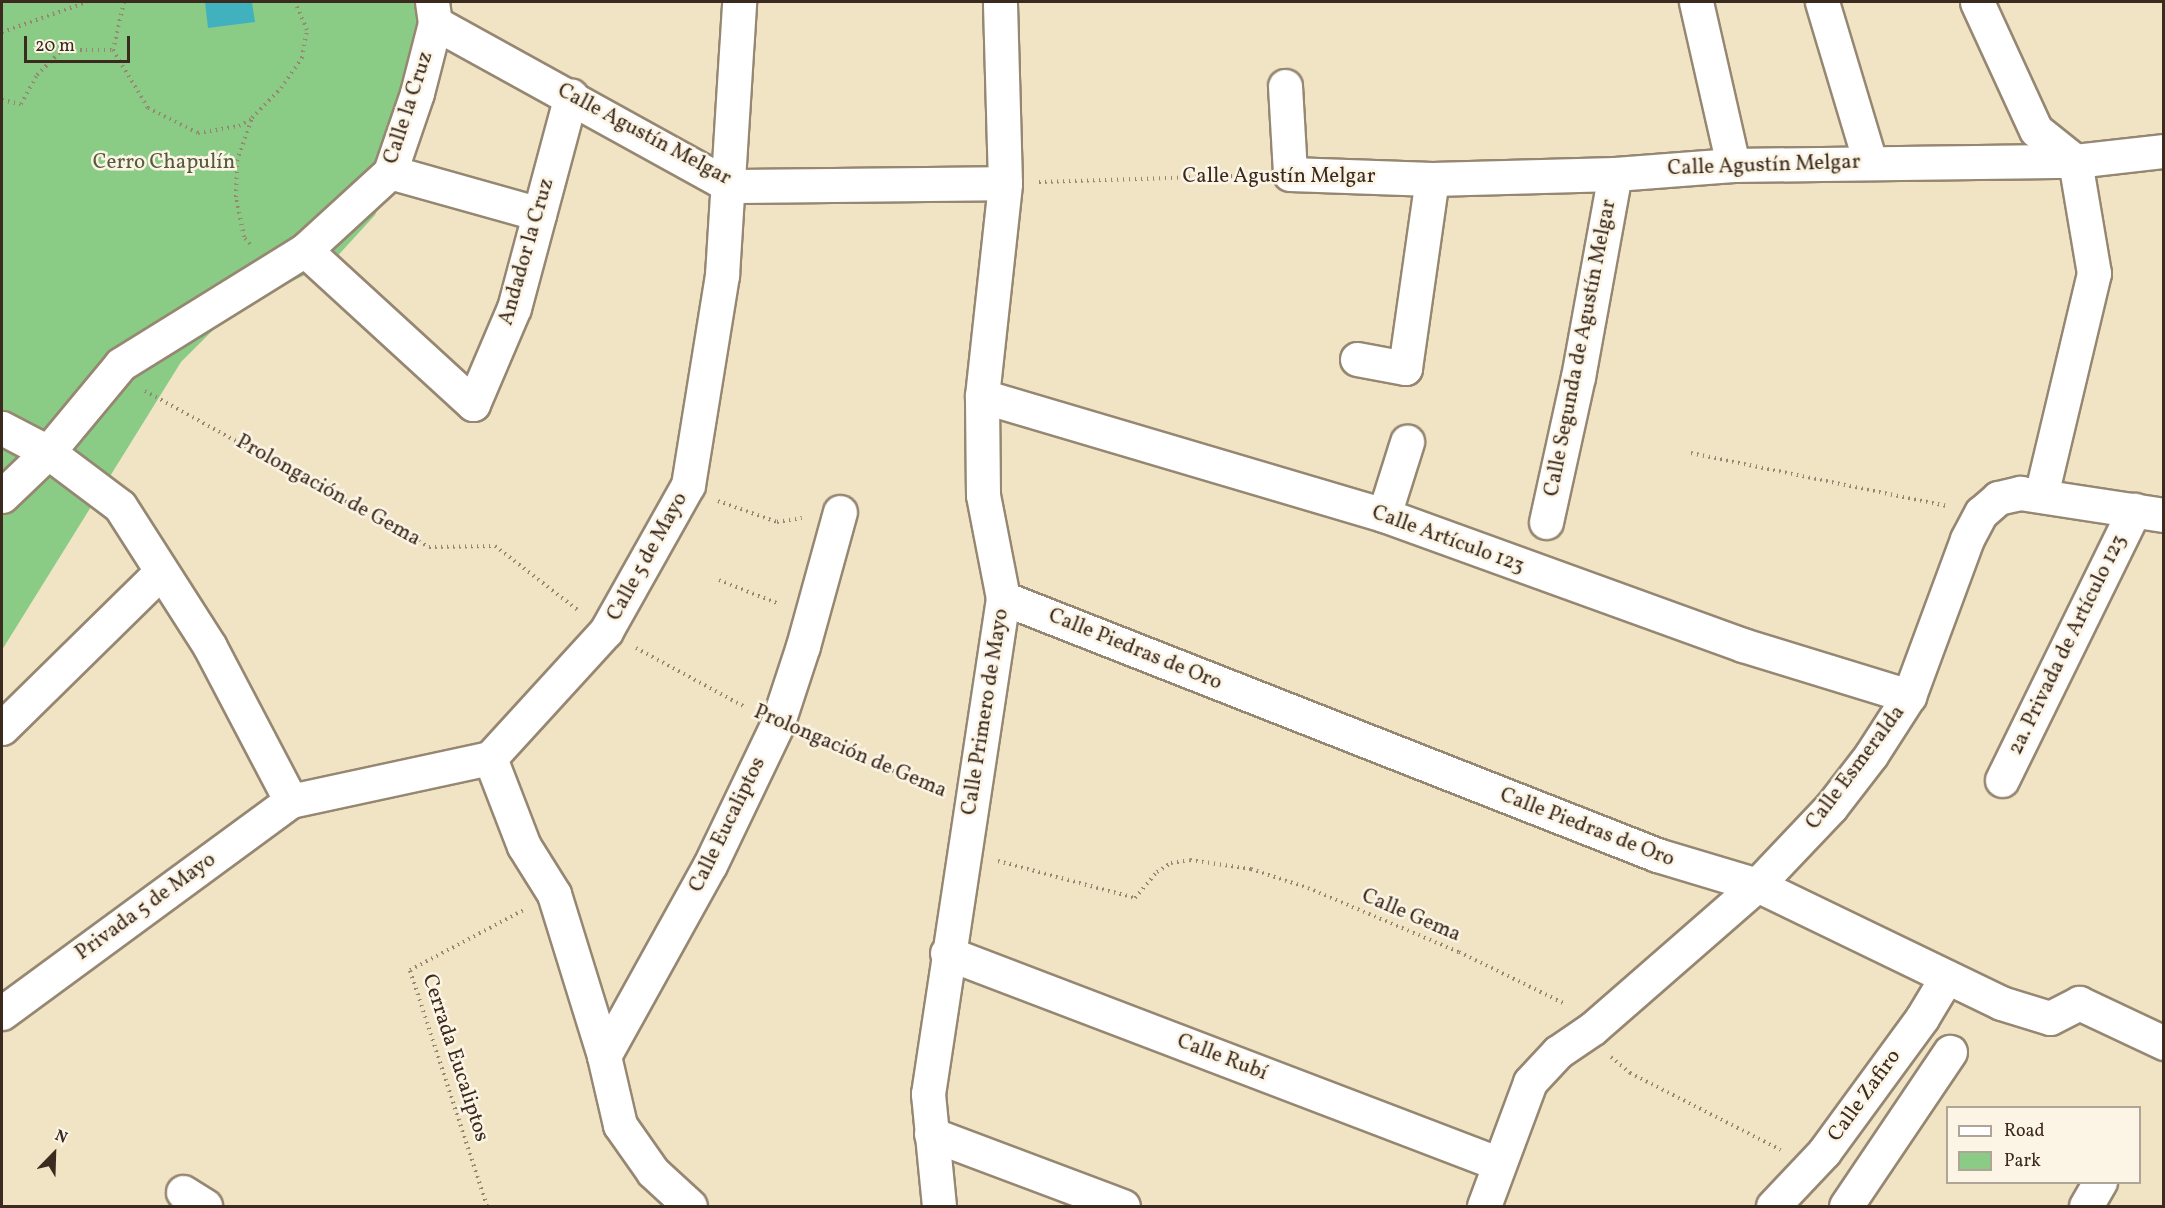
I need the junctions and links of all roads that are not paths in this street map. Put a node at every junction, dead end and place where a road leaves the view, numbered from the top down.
1 (739, 2) edge
2 (1000, 2) edge
3 (1696, 2) edge
4 (1822, 2) edge
5 (1977, 2) edge
6 (434, 12) edge
7 (1285, 86) dead end
8 (571, 96) junction
9 (2163, 151) edge
10 (2075, 161) junction
11 (1870, 162) junction
12 (1733, 165) junction
13 (390, 171) junction
14 (1615, 174) junction
15 (1432, 179) junction
16 (1005, 183) junction
17 (730, 186) junction
18 (539, 214) junction
19 (305, 250) junction
20 (1357, 359) dead end
21 (982, 396) junction
22 (2, 428) edge
23 (1407, 442) dead end
24 (48, 452) junction
25 (2042, 495) junction
26 (2, 496) edge
27 (840, 512) road end
28 (2149, 513) edge
29 (1384, 515) junction
30 (1546, 522) dead end
31 (161, 572) junction
32 (1003, 598) junction
33 (1909, 696) junction
34 (2, 728) edge
35 (490, 758) junction
36 (2002, 780) dead end
37 (291, 801) junction
38 (1757, 885) junction
39 (947, 953) junction
40 (1946, 978) junction
41 (2, 1013) edge
42 (2163, 1043) edge
43 (1950, 1052) dead end
44 (604, 1056) junction
45 (931, 1134) junction
46 (1497, 1163) junction
47 (2099, 1184) edge
48 (690, 1206) edge
49 (939, 1206) edge
50 (1123, 1206) edge
51 (1484, 1206) edge
52 (1773, 1206) edge
53 (1845, 1206) edge
54 (2086, 1206) edge

1 - 17 street, Calle 5 de Mayo
2 - 16 street, Calle Primero de Mayo
3 - 12 street
4 - 11 street
5 - 10 street
6 - 8 street, Calle Agustín Melgar
6 - 13 street, Calle la Cruz
7 - 15 street, Calle Agustín Melgar
8 - 17 street, Calle Agustín Melgar
8 - 18 street, Andador la Cruz
9 - 10 street, Calle Agustín Melgar
10 - 11 street, Calle Agustín Melgar
10 - 25 street
11 - 12 street, Calle Agustín Melgar
12 - 14 street, Calle Agustín Melgar
13 - 18 street
13 - 19 street, Calle la Cruz
14 - 15 street, Calle Agustín Melgar
14 - 30 street, Calle Segunda de Agustín Melgar
15 - 20 street
16 - 17 street, Calle Agustín Melgar
16 - 21 street, Calle Primero de Mayo
17 - 35 street, Calle 5 de Mayo
18 - 19 street, Andador la Cruz
19 - 24 street, Calle la Cruz
21 - 29 street, Calle Artículo 123
21 - 32 street, Calle Primero de Mayo
22 - 24 street
23 - 29 street
24 - 26 street
24 - 31 street
25 - 28 street
25 - 33 street, Calle Esmeralda
27 - 44 street, Calle Eucaliptos
28 - 36 street, 2a. Privada de Artículo 123
29 - 33 street, Calle Artículo 123
31 - 34 street
31 - 37 street
32 - 38 street, Calle Piedras de Oro
32 - 39 street, Calle Primero de Mayo
33 - 38 street, Calle Esmeralda
35 - 37 street
35 - 44 street
37 - 41 street, Privada 5 de Mayo
38 - 40 street, Calle Piedras de Oro
38 - 46 street, Calle Esmeralda
39 - 45 street, Calle Primero de Mayo
39 - 46 street, Calle Rubí
40 - 42 street, Calle Piedras de Oro
40 - 52 street, Calle Zafiro
43 - 53 street
44 - 48 street
45 - 49 street, Calle Primero de Mayo
45 - 50 street
46 - 51 street, Calle Esmeralda
47 - 54 street

